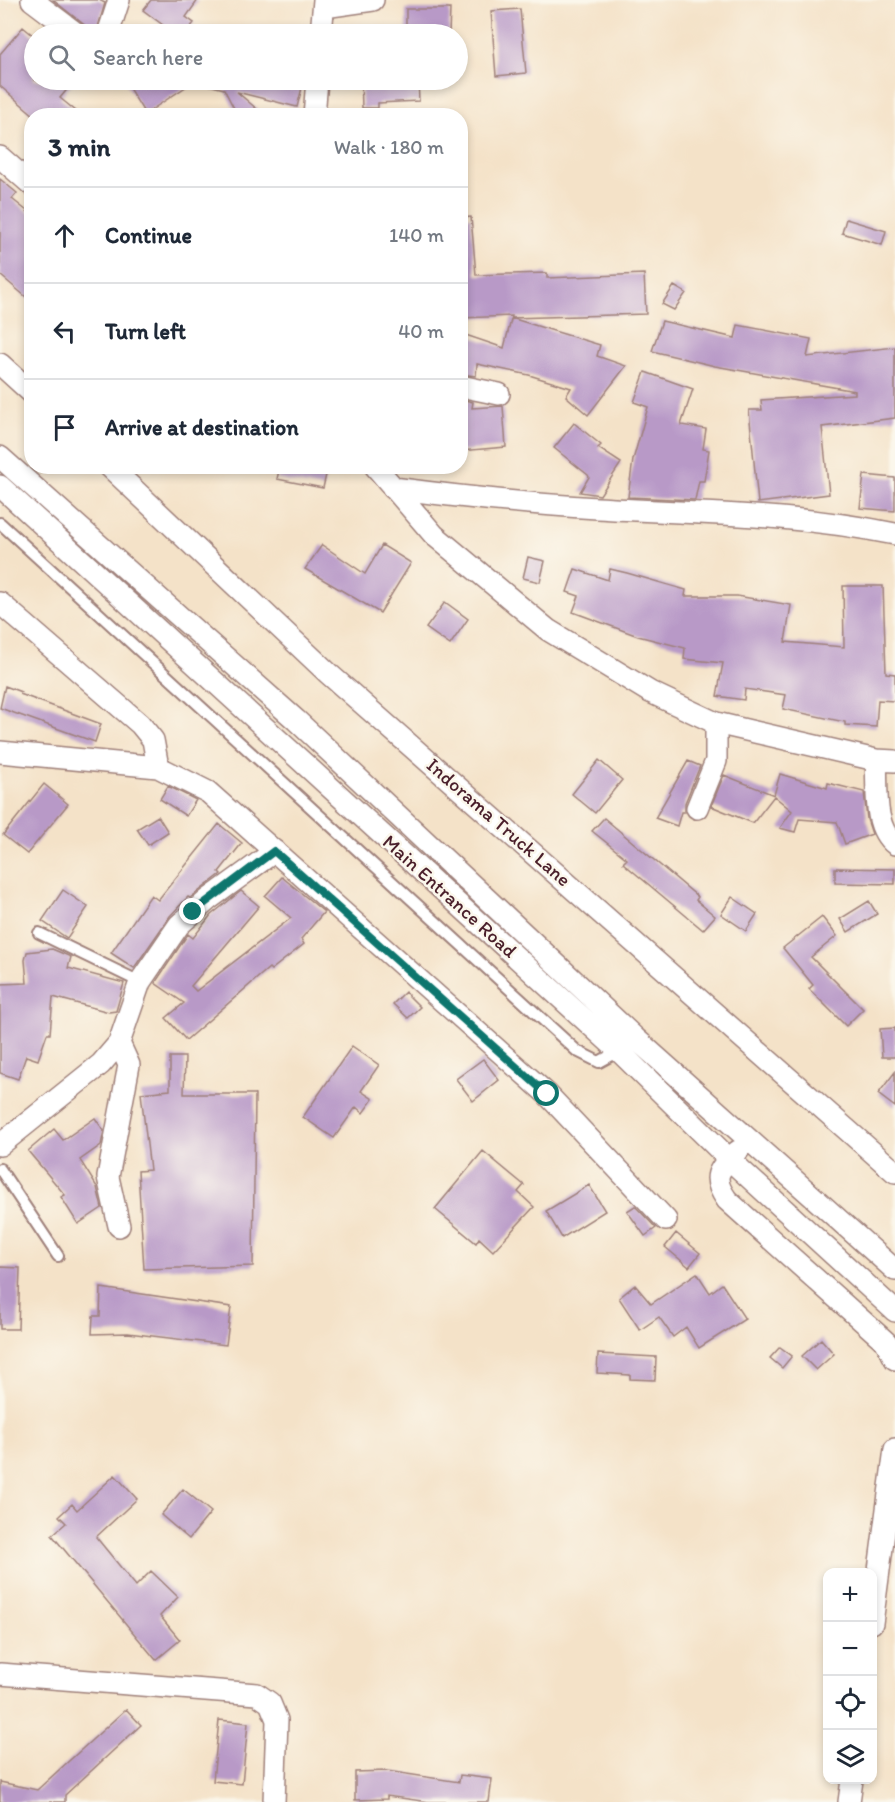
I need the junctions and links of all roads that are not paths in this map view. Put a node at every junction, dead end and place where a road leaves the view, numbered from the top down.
1 (32, 0) edge
2 (119, 0) edge
3 (373, 0) edge
4 (324, 3) edge
5 (64, 24) edge
6 (111, 24) edge
7 (322, 24) edge
8 (316, 90) edge
9 (315, 108) edge
10 (0, 157) edge
11 (24, 178) edge
12 (0, 364) edge
13 (24, 386) edge
14 (468, 388) edge
15 (499, 394) dead end
16 (0, 457) edge
17 (117, 474) edge
18 (382, 474) edge
19 (0, 486) edge
20 (393, 488) junction
21 (0, 523) edge
22 (895, 534) edge
23 (0, 603) edge
24 (716, 723) junction
25 (0, 752) edge
26 (886, 761) edge
27 (158, 767) junction
28 (697, 808) dead end
29 (895, 844) edge
30 (274, 851) junction
31 (39, 933) dead end
32 (140, 982) junction
33 (119, 1042) junction
34 (627, 1044) junction
35 (749, 1139) junction
36 (0, 1145) edge
37 (729, 1159) junction
38 (0, 1169) edge
39 (895, 1172) edge
40 (666, 1220) dead end
41 (119, 1226) dead end
42 (58, 1256) dead end
43 (895, 1270) edge
44 (895, 1311) edge
45 (895, 1359) edge
46 (895, 1449) edge
47 (873, 1622) edge
48 (0, 1674) edge
49 (851, 1784) edge
50 (274, 1802) edge
51 (849, 1802) edge

1 - 5 street
2 - 6 street
3 - 4 street
4 - 7 street
8 - 9 street
10 - 11 street
12 - 13 street
14 - 15 street
16 - 34 street
17 - 39 street, Indorama Truck Lane
18 - 20 street
19 - 34 street, Main Entrance Road
20 - 22 street
20 - 24 street
21 - 34 lane
23 - 27 street
24 - 26 street
24 - 28 street
25 - 27 street
26 - 29 street
27 - 30 street
30 - 32 street
30 - 40 street
31 - 32 lane
32 - 33 street
33 - 36 street
33 - 41 street
34 - 35 street
34 - 37 street, Main Entrance Road
35 - 37 street
35 - 43 street
37 - 44 street, Main Entrance Road
37 - 45 street
38 - 42 lane
46 - 47 street
48 - 50 street
49 - 51 street

